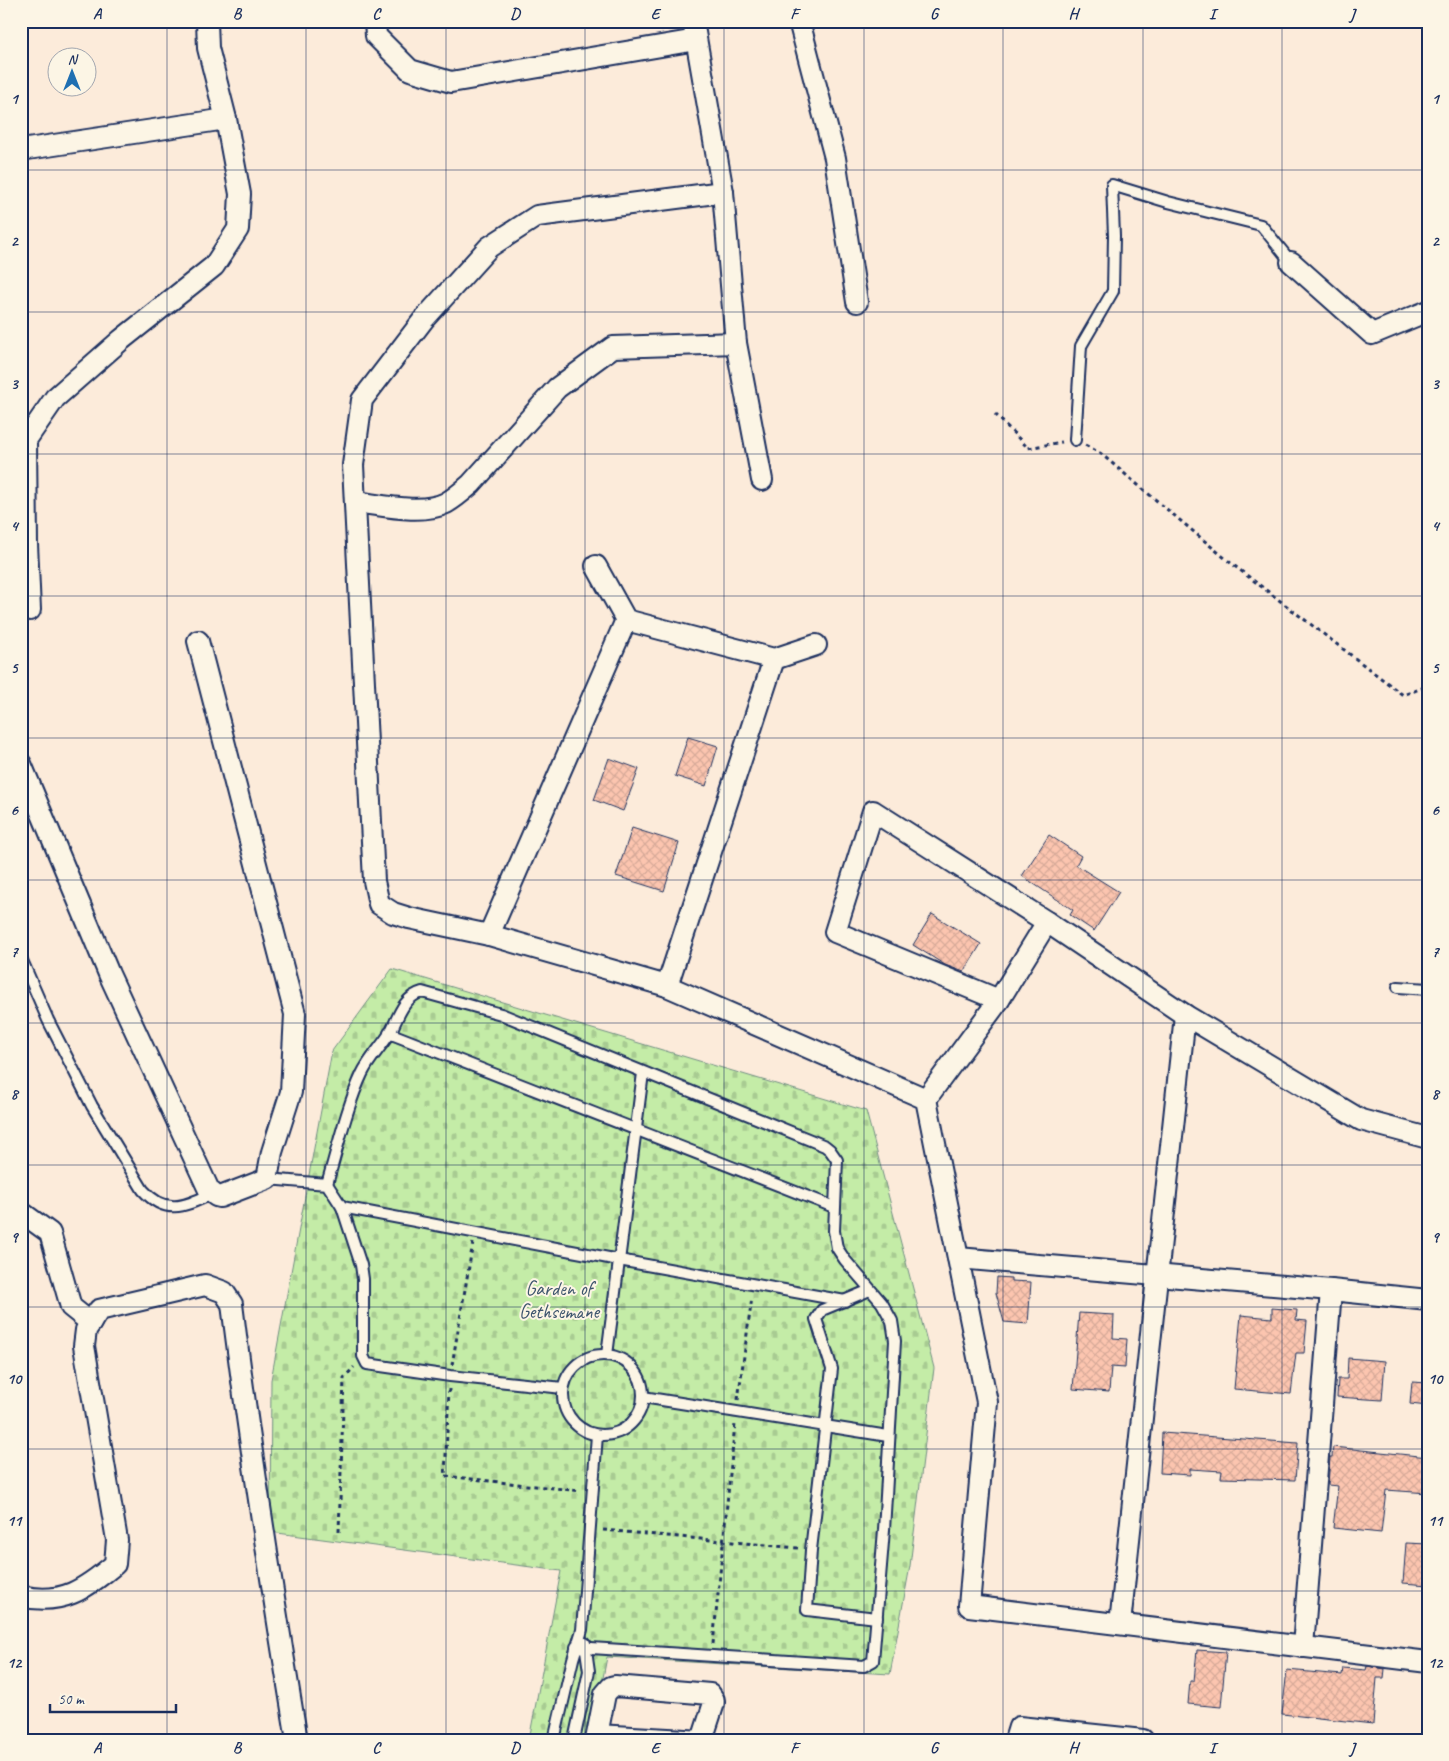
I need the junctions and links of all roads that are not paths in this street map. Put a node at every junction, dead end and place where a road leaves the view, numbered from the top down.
1 (207, 21) edge
2 (375, 21) edge
3 (799, 21) edge
4 (695, 30) edge
5 (226, 119) junction
6 (21, 150) edge
7 (723, 192) junction
8 (1291, 262) joint
9 (856, 302) dead end
10 (1428, 311) edge
11 (736, 343) junction
12 (1075, 440) road end
13 (762, 480) dead end
14 (355, 502) junction
15 (596, 566) dead end
16 (30, 610) dead end
17 (626, 620) junction
18 (198, 641) dead end
19 (816, 645) dead end
20 (774, 659) junction
21 (21, 764) edge
22 (1047, 922) junction
23 (489, 935) junction
24 (21, 958) edge
25 (667, 986) junction
26 (1398, 987) dead end
27 (1428, 989) edge
28 (999, 1000) junction
29 (1185, 1015) junction
30 (389, 1033) junction
31 (643, 1073) junction
32 (926, 1100) junction
33 (636, 1130) junction
34 (1428, 1138) edge
35 (267, 1179) junction
36 (327, 1184) junction
37 (212, 1194) junction
38 (342, 1207) junction
39 (834, 1207) junction
40 (21, 1212) edge
41 (958, 1258) junction
42 (619, 1260) junction
43 (1157, 1274) junction
44 (870, 1290) junction
45 (1331, 1290) junction
46 (1428, 1300) edge
47 (845, 1301) junction
48 (91, 1323) junction
49 (606, 1355) junction
50 (563, 1388) junction
51 (643, 1397) junction
52 (825, 1426) junction
53 (597, 1435) junction
54 (888, 1436) junction
55 (21, 1596) edge
56 (877, 1618) junction
57 (1120, 1624) junction
58 (1303, 1647) junction
59 (581, 1648) junction
60 (1428, 1662) edge
61 (596, 1735) edge
62 (703, 1738) edge
63 (297, 1740) edge
64 (554, 1740) edge
65 (574, 1740) edge
66 (1015, 1740) edge
67 (1143, 1740) edge

1 - 5 street
2 - 4 street
3 - 9 street
4 - 7 street
5 - 6 street
5 - 16 street
7 - 11 street
7 - 14 street
8 - 10 street
8 - 12 lane
11 - 13 street
11 - 14 street
14 - 23 street
15 - 17 street
17 - 20 street
17 - 23 street
18 - 35 street
19 - 20 street
20 - 25 street
21 - 37 street
22 - 28 street
22 - 28 street
22 - 29 street
23 - 25 street
24 - 37 lane
25 - 32 street
26 - 27 lane
28 - 32 street
29 - 34 street
29 - 43 street
30 - 31 lane
30 - 33 lane
30 - 36 lane
31 - 33 lane
31 - 39 lane
32 - 41 street
33 - 39 lane
33 - 42 lane
35 - 36 lane
35 - 37 street
36 - 38 lane
38 - 42 lane
38 - 50 lane
39 - 44 lane
40 - 48 street
41 - 43 street
41 - 57 street
42 - 47 lane
42 - 49 lane
43 - 45 street
43 - 57 street
44 - 47 lane
44 - 54 lane
45 - 46 street
45 - 58 street
47 - 52 lane
48 - 55 street
48 - 63 street
49 - 50 lane
49 - 51 lane
50 - 53 lane
51 - 52 lane
51 - 53 lane
52 - 54 lane
52 - 56 lane
53 - 59 lane
54 - 56 lane
56 - 59 lane
57 - 58 street
58 - 60 street
59 - 64 lane
59 - 65 lane
61 - 62 lane
61 - 62 street
66 - 67 street

